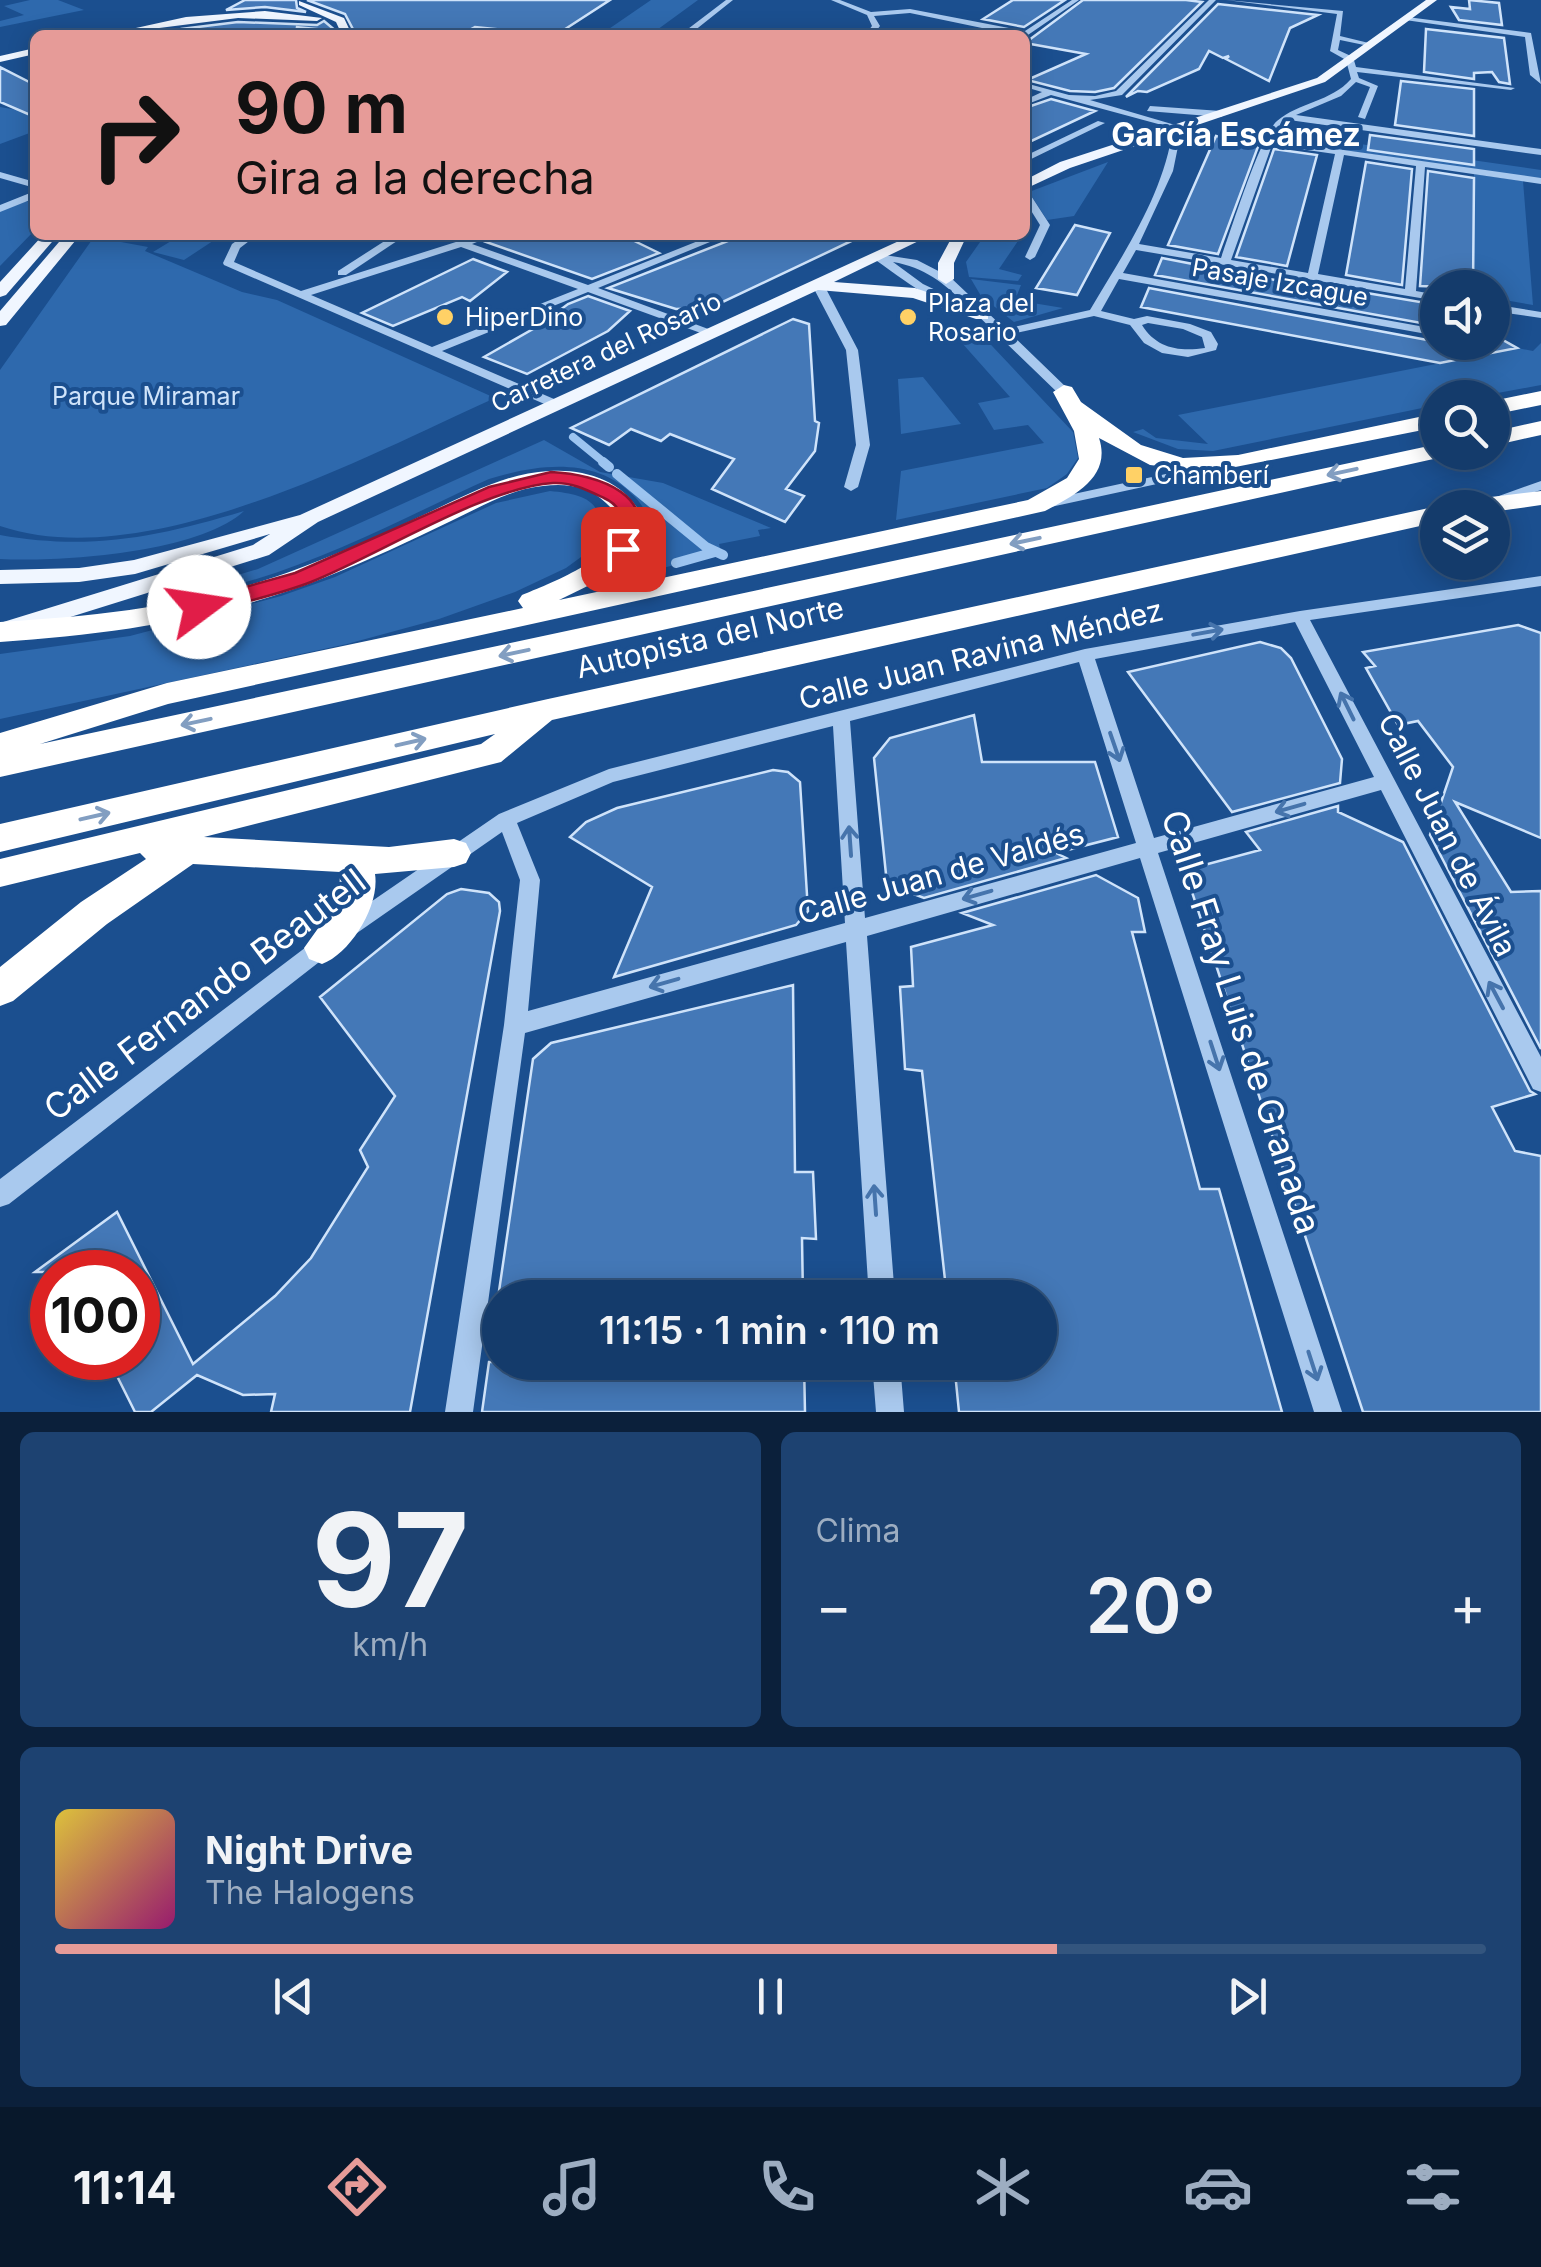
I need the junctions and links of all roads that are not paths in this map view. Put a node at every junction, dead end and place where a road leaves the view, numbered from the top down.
1 (282, 0) edge
2 (295, 0) edge
3 (730, 0) edge
4 (834, 0) edge
5 (1076, 0) edge
6 (1213, 0) edge
7 (1228, 0) edge
8 (1432, 0) edge
9 (263, 1) edge
10 (230, 2) edge
11 (200, 3) dead end
12 (870, 14) junction
13 (187, 15) junction
14 (316, 18) junction
15 (1407, 19) junction
16 (329, 29) dead end
17 (114, 30) edge
18 (128, 30) edge
19 (345, 30) edge
20 (691, 30) edge
21 (873, 30) edge
22 (1007, 30) edge
23 (1030, 31) edge
24 (1337, 37) junction
25 (1370, 44) junction
26 (30, 50) edge
27 (0, 57) edge
28 (1353, 69) junction
29 (1541, 82) edge
30 (1030, 86) edge
31 (1511, 88) dead end
32 (1050, 92) junction
33 (1123, 96) junction
34 (1068, 97) junction
35 (1030, 101) edge
36 (1126, 112) junction
37 (1221, 114) junction
38 (1283, 116) junction
39 (1362, 116) dead end
40 (1102, 123) dead end
41 (1178, 127) junction
42 (1142, 138) junction
43 (1269, 142) junction
44 (1541, 152) edge
45 (1340, 153) junction
46 (1030, 157) edge
47 (1421, 164) junction
48 (0, 176) edge
49 (1541, 181) edge
50 (30, 184) edge
51 (30, 185) edge
52 (1030, 186) edge
53 (0, 187) edge
54 (30, 196) edge
55 (1030, 198) edge
56 (0, 210) edge
57 (47, 240) edge
58 (69, 240) edge
59 (245, 240) edge
60 (395, 240) edge
61 (406, 240) edge
62 (474, 240) edge
63 (710, 240) edge
64 (913, 240) edge
65 (958, 240) edge
66 (462, 244) junction
67 (1132, 246) junction
68 (434, 253) junction
69 (878, 256) junction
70 (1030, 257) dead end
71 (364, 262) junction
72 (1225, 262) junction
73 (381, 270) junction
74 (1116, 276) junction
75 (1312, 277) junction
76 (946, 279) junction
77 (818, 285) junction
78 (590, 290) junction
79 (0, 292) edge
80 (302, 294) junction
81 (1410, 294) junction
82 (1420, 295) edge
83 (1510, 310) edge
84 (1094, 313) junction
85 (1541, 315) edge
86 (982, 316) junction
87 (0, 321) edge
88 (1136, 323) junction
89 (1420, 330) edge
90 (713, 333) junction
91 (1001, 333) junction
92 (432, 351) junction
93 (1064, 392) junction
94 (1541, 398) edge
95 (1510, 404) edge
96 (556, 405) junction
97 (1420, 424) edge
98 (1541, 428) edge
99 (1510, 435) edge
100 (1420, 455) edge
101 (1212, 468) junction
102 (1541, 486) edge
103 (851, 487) dead end
104 (1510, 495) edge
105 (1541, 498) edge
106 (1510, 502) edge
107 (1036, 506) junction
108 (310, 517) junction
109 (1420, 518) edge
110 (888, 539) junction
111 (188, 551) junction
112 (0, 565) edge
113 (0, 577) edge
114 (1541, 581) edge
115 (712, 610) junction
116 (1300, 616) junction
117 (460, 631) junction
118 (0, 632) edge
119 (1084, 655) junction
120 (548, 710) junction
121 (842, 719) junction
122 (0, 745) edge
123 (0, 765) edge
124 (1384, 782) junction
125 (258, 812) junction
126 (506, 819) junction
127 (0, 838) edge
128 (1149, 847) junction
129 (106, 848) junction
130 (188, 849) junction
131 (454, 852) junction
132 (350, 859) junction
133 (0, 873) edge
134 (856, 929) junction
135 (322, 948) junction
136 (0, 989) edge
137 (515, 1025) junction
138 (1541, 1081) edge
139 (0, 1195) edge
140 (881, 1280) edge
141 (887, 1380) edge
142 (459, 1412) edge
143 (890, 1412) edge
144 (1328, 1412) edge

1 - 2 main road
2 - 19 main road
3 - 20 street
4 - 12 street
5 - 23 street
6 - 33 street
7 - 24 street
8 - 15 main road
9 - 13 main road
9 - 14 main road
10 - 13 main road
11 - 13 main road
12 - 21 street
12 - 22 street
13 - 14 main road
13 - 17 main road
13 - 18 main road
14 - 16 main road
15 - 25 main road
15 - 29 street
24 - 25 street
24 - 28 street
25 - 28 main road
26 - 27 main road
28 - 31 street
28 - 37 main road
28 - 38 street
28 - 39 street
30 - 32 street
32 - 34 street
32 - 35 street
33 - 34 street
33 - 37 street
33 - 41 street
34 - 36 street
36 - 41 street
36 - 42 street
37 - 41 main road
38 - 43 street
38 - 44 street
40 - 46 street
41 - 42 main road
41 - 67 street
42 - 52 main road
43 - 45 street
43 - 72 street
45 - 47 street
45 - 75 street
47 - 49 street
47 - 81 street
48 - 50 street
51 - 53 street
54 - 56 street
55 - 70 street
57 - 79 main road
58 - 87 main road
59 - 80 street
60 - 71 street
61 - 68 street
62 - 66 street
63 - 78 street
64 - 69 main road, Carretera del Rosario
65 - 76 main road
66 - 68 street
66 - 78 street
67 - 72 street
67 - 74 street
68 - 73 street
69 - 76 street
69 - 77 main road, Carretera del Rosario
69 - 86 street
71 - 73 street
71 - 80 street
72 - 75 street
73 - 80 street
74 - 84 street
74 - 89 street, Pasaje Izcague
75 - 81 street
76 - 86 street
77 - 86 main road
77 - 90 main road, Carretera del Rosario
77 - 103 street
78 - 90 street
78 - 92 street
80 - 92 street
81 - 82 street
83 - 85 street
84 - 88 street
84 - 91 street
86 - 91 street
88 - 88 street
90 - 96 main road, Carretera del Rosario
91 - 93 street
92 - 96 street
93 - 101 highway
93 - 107 highway
94 - 95 highway
96 - 108 main road, Carretera del Rosario
97 - 101 highway
98 - 99 highway
100 -> 115 highway, Autopista del Norte
101 - 107 street
102 - 104 street
105 - 106 highway
107 - 110 highway
108 - 111 main road, Carretera del Rosario
108 - 118 main road, Carretera del Rosario
109 - 120 highway, Autopista del Norte
110 - 115 highway
110 - 117 highway
111 - 112 main road
111 - 113 main road, Carretera del Rosario
114 - 116 street, Calle Juan Ravina Méndez
115 -> 123 highway, Autopista del Norte
119 -> 116 street, Calle Juan Ravina Méndez
124 -> 116 street, Calle Juan de Ávila
117 - 118 highway
117 - 122 highway
119 - 121 street, Calle Juan Ravina Méndez
119 -> 128 street, Calle Fray Luis de Granada
120 - 125 highway
127 -> 120 highway, Autopista del Norte
121 - 126 street, Calle Juan Ravina Méndez
134 -> 121 street
124 -> 128 street, Calle Juan de Valdés
138 -> 124 street, Calle Juan de Ávila
125 - 129 highway
125 - 130 highway
126 - 131 street, Calle Juan Ravina Méndez
126 - 137 street
128 -> 134 street, Calle Juan de Valdés
128 -> 144 street, Calle Fray Luis de Granada
129 - 130 highway
129 - 133 highway
130 - 132 highway
130 - 136 highway
131 - 132 highway
131 - 135 street, Calle Fernando Beautell
132 - 135 highway
134 -> 137 street, Calle Juan de Valdés
140 -> 134 street
135 - 139 street, Calle Fernando Beautell
137 - 142 street
141 - 143 street

